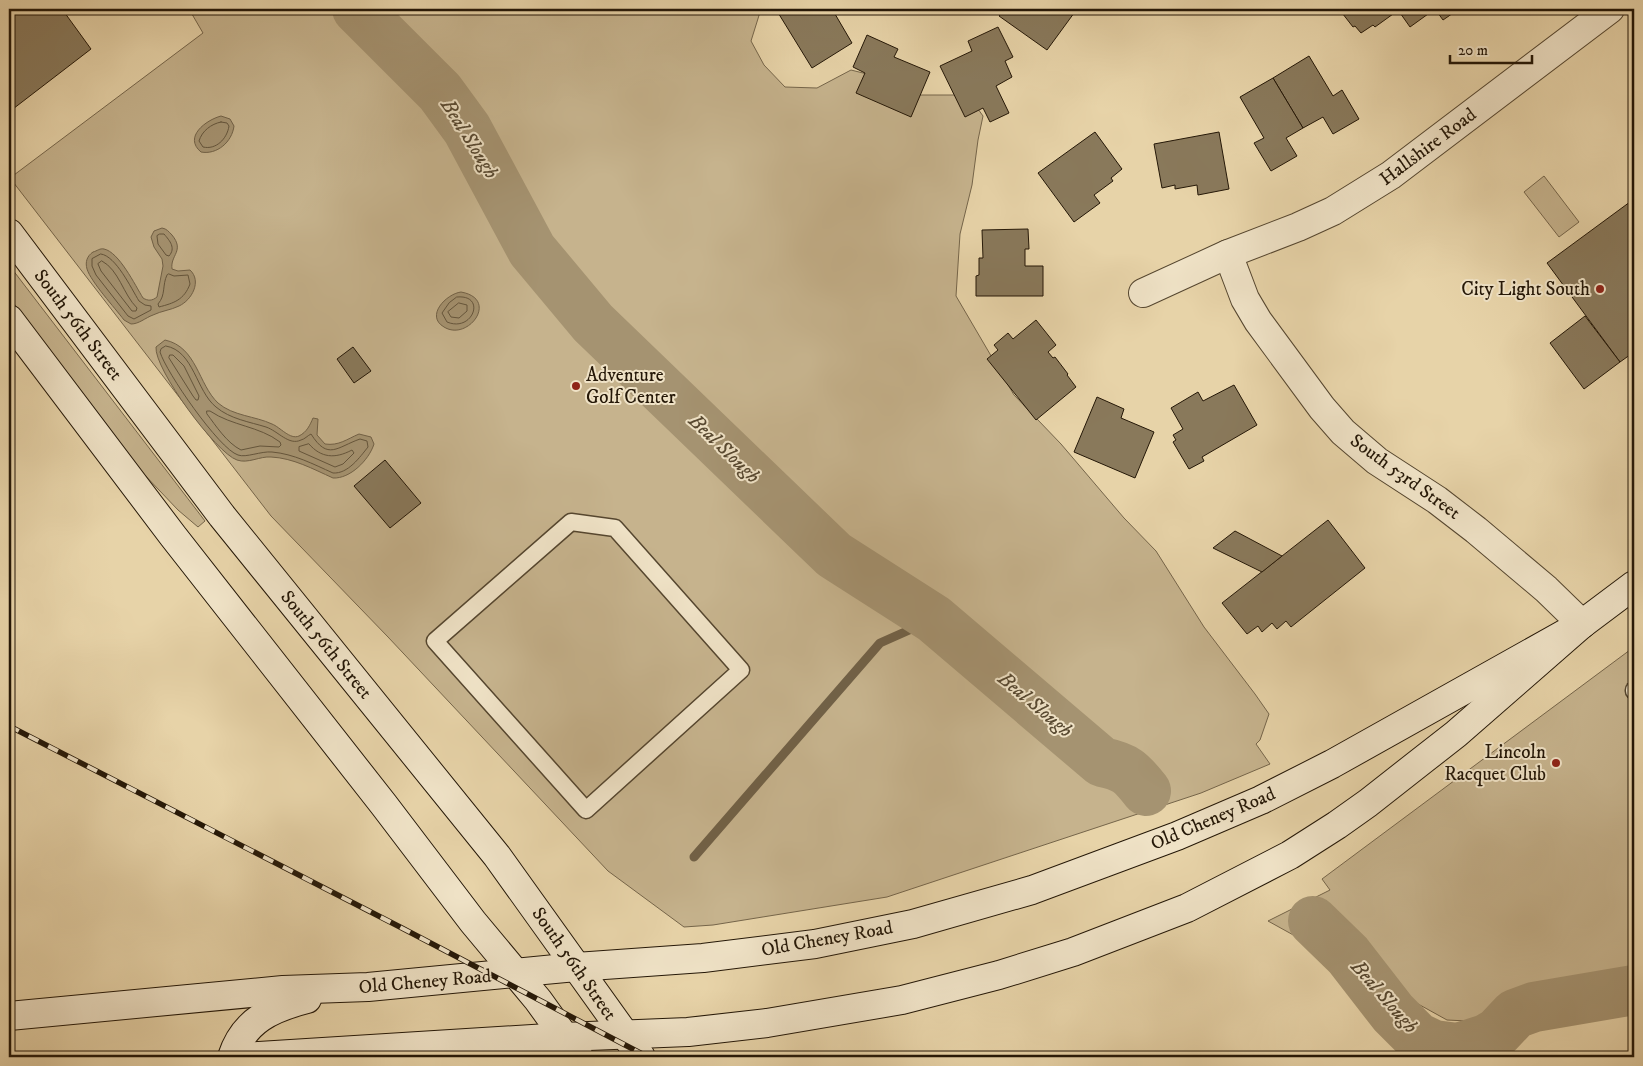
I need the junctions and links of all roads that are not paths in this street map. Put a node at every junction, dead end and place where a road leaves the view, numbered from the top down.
1 (1610, 9) edge
2 (9, 233) edge
3 (1228, 254) junction
4 (1143, 292) dead end
5 (9, 319) edge
6 (1634, 585) edge
7 (1582, 624) junction
8 (435, 641) joint
9 (576, 967) junction
10 (516, 974) junction
11 (368, 987) junction
12 (9, 1016) edge
13 (624, 1034) junction
14 (571, 1047) edge
15 (232, 1057) edge
16 (244, 1057) edge
17 (641, 1057) edge

1 - 3 main road, Hallshire Road
2 - 9 main road, South 56th Street
3 - 4 main road, Hallshire Road
3 - 7 main road, South 53rd Street
5 - 10 main road
6 - 7 main road, Old Cheney Road
7 - 9 main road, Old Cheney Road
7 - 13 main road, Old Cheney Road
8 - 8 lane
9 - 10 main road, Old Cheney Road
9 - 13 main road, South 56th Street
10 - 11 main road, Old Cheney Road
10 - 14 main road
11 - 12 main road, Old Cheney Road
11 - 15 main road
13 - 14 main road, Old Cheney Road
13 - 17 main road, South 56th Street
14 - 16 main road, Old Cheney Road

